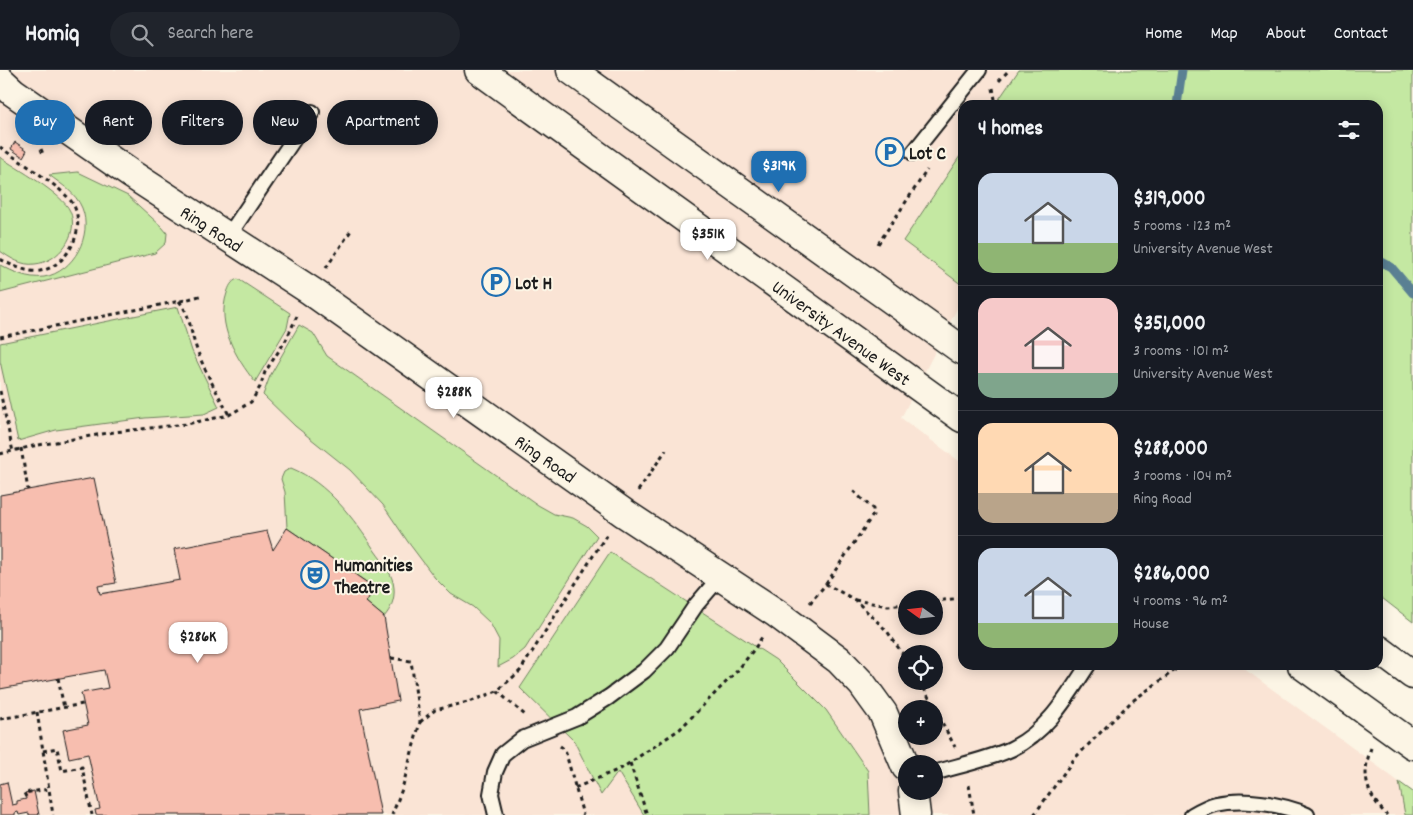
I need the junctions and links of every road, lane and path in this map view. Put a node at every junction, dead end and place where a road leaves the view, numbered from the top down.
1 (479, 70) edge
2 (570, 70) edge
3 (979, 70) edge
4 (0, 80) edge
5 (994, 88) dead end
6 (995, 100) edge
7 (290, 145) edge
8 (0, 147) edge
9 (41, 149) dead end
10 (913, 153) dead end
11 (43, 154) dead end
12 (931, 165) dead end
13 (352, 229) dead end
14 (227, 238) junction
15 (878, 244) dead end
16 (0, 259) edge
17 (325, 269) dead end
18 (203, 295) dead end
19 (179, 301) junction
20 (0, 337) edge
21 (286, 340) dead end
22 (958, 347) edge
23 (0, 394) edge
24 (229, 415) junction
25 (958, 415) edge
26 (22, 448) junction
27 (666, 450) dead end
28 (13, 452) junction
29 (0, 454) edge
30 (647, 478) dead end
31 (28, 490) dead end
32 (852, 490) dead end
33 (601, 544) dead end
34 (720, 577) junction
35 (826, 584) junction
36 (958, 598) edge
37 (855, 600) junction
38 (943, 600) edge
39 (898, 605) edge
40 (776, 613) junction
41 (756, 648) dead end
42 (898, 648) edge
43 (1383, 654) edge
44 (391, 658) dead end
45 (1085, 670) edge
46 (1175, 670) edge
47 (1309, 670) edge
48 (1413, 675) edge
49 (58, 678) dead end
50 (497, 691) junction
51 (83, 704) dead end
52 (64, 708) junction
53 (38, 712) junction
54 (0, 719) edge
55 (420, 722) junction
56 (543, 731) junction
57 (1413, 745) edge
58 (1371, 747) dead end
59 (43, 751) junction
60 (901, 755) edge
61 (630, 762) junction
62 (943, 769) edge
63 (575, 788) junction
64 (49, 789) junction
65 (26, 797) dead end
66 (914, 800) edge
67 (53, 815) edge
68 (92, 815) edge
69 (392, 815) edge
70 (496, 815) edge
71 (583, 815) edge
72 (646, 815) edge
73 (916, 815) edge
74 (1034, 815) edge
75 (1192, 815) edge
76 (1307, 815) edge
77 (1387, 815) edge

1 - 25 main road, University Avenue West
2 - 22 main road
3 - 10 lane
4 - 14 main road, Ring Road
5 - 6 path
7 - 14 lane
8 - 16 path
9 - 11 path
12 - 15 path
13 - 17 path
14 - 34 main road, Ring Road
18 - 19 path
19 - 20 path
19 - 24 path
21 - 24 path
23 - 28 path
24 - 26 path
26 - 28 path
26 - 31 path
27 - 30 path
28 - 29 path
32 - 35 path
33 - 50 path
34 - 40 main road, Ring Road
34 - 56 lane
35 - 37 path
35 - 40 path
36 - 38 path
37 - 39 path
37 - 42 path
40 - 60 main road, Ring Road
41 - 61 path
43 - 48 main road
44 - 55 path
45 - 62 lane
46 - 74 path
47 - 57 main road
49 - 52 path
50 - 55 path
50 - 56 path
51 - 52 path
52 - 53 path
53 - 54 path
53 - 59 path
55 - 69 path
56 - 63 path
56 - 70 lane
58 - 77 path
59 - 64 path
59 - 68 path
61 - 63 path
61 - 72 path
63 - 71 path
64 - 65 path
64 - 67 path
66 - 73 main road
75 - 76 lane

